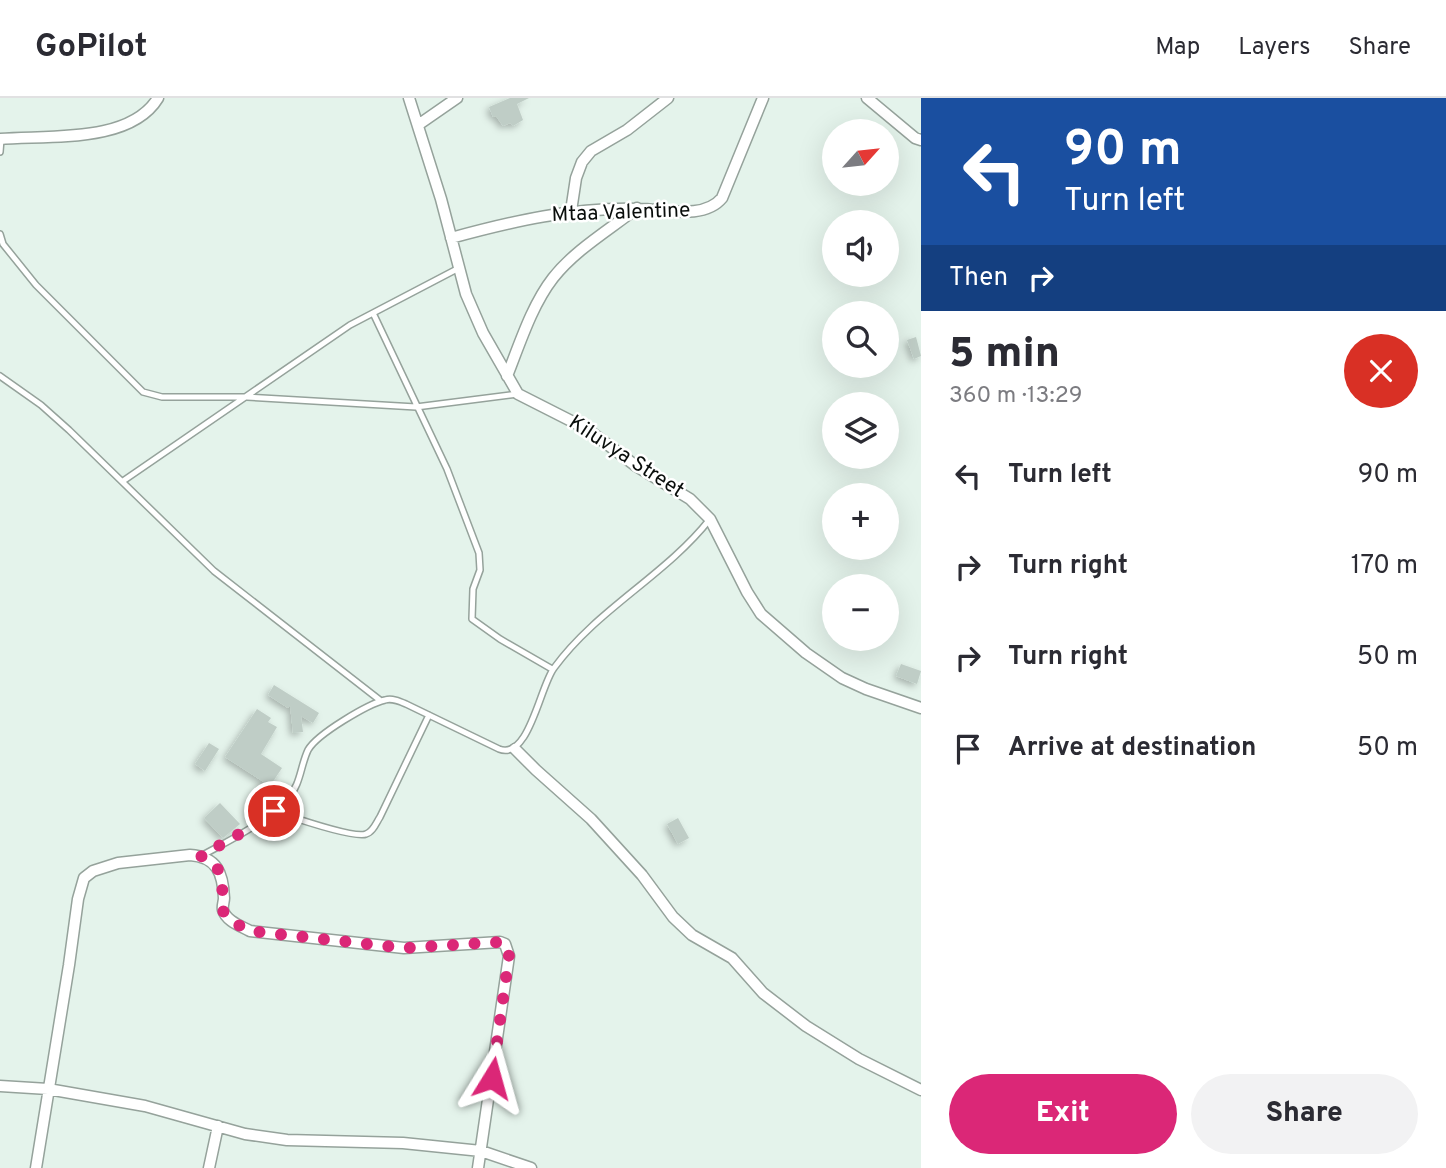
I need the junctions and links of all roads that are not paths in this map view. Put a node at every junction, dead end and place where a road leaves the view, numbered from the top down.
1 (159, 98) edge
2 (409, 98) edge
3 (457, 98) edge
4 (668, 98) edge
5 (763, 98) edge
6 (867, 98) edge
7 (418, 125) junction
8 (0, 136) edge
9 (921, 140) edge
10 (0, 152) edge
11 (637, 208) junction
12 (571, 211) junction
13 (0, 234) edge
14 (452, 238) junction
15 (459, 268) junction
16 (373, 313) junction
17 (0, 376) edge
18 (507, 376) junction
19 (518, 394) junction
20 (247, 397) junction
21 (416, 407) junction
22 (123, 481) junction
23 (710, 519) junction
24 (552, 669) junction
25 (381, 701) junction
26 (921, 708) edge
27 (429, 715) junction
28 (515, 749) junction
29 (274, 811) junction
30 (201, 856) junction
31 (0, 1086) edge
32 (48, 1089) junction
33 (921, 1090) edge
34 (219, 1126) junction
35 (481, 1151) junction
36 (36, 1168) edge
37 (209, 1168) edge
38 (478, 1168) edge
39 (531, 1168) edge

1 - 8 street
2 - 7 street
3 - 7 street
4 - 12 street
5 - 11 street, Mtaa Valentine
6 - 9 street
7 - 14 street
8 - 10 lane
11 - 12 street, Mtaa Valentine
11 - 18 street
12 - 14 street, Mtaa Valentine
13 - 20 lane
14 - 15 street
15 - 16 lane
15 - 18 street
16 - 20 lane
16 - 21 lane
17 - 22 lane
18 - 19 street
19 - 21 lane
19 - 23 street, Kiluvya Street
20 - 21 lane
20 - 22 lane
21 - 24 lane
22 - 25 lane
23 - 24 lane
23 - 26 street, Kiluvya Street
24 - 28 lane
25 - 27 lane
25 - 29 lane
27 - 28 lane
27 - 29 lane
28 - 33 street
29 - 30 lane
30 - 32 street
30 - 35 street
31 - 32 street
32 - 34 street
32 - 36 street
34 - 35 street
34 - 37 street
35 - 38 street
35 - 39 street

